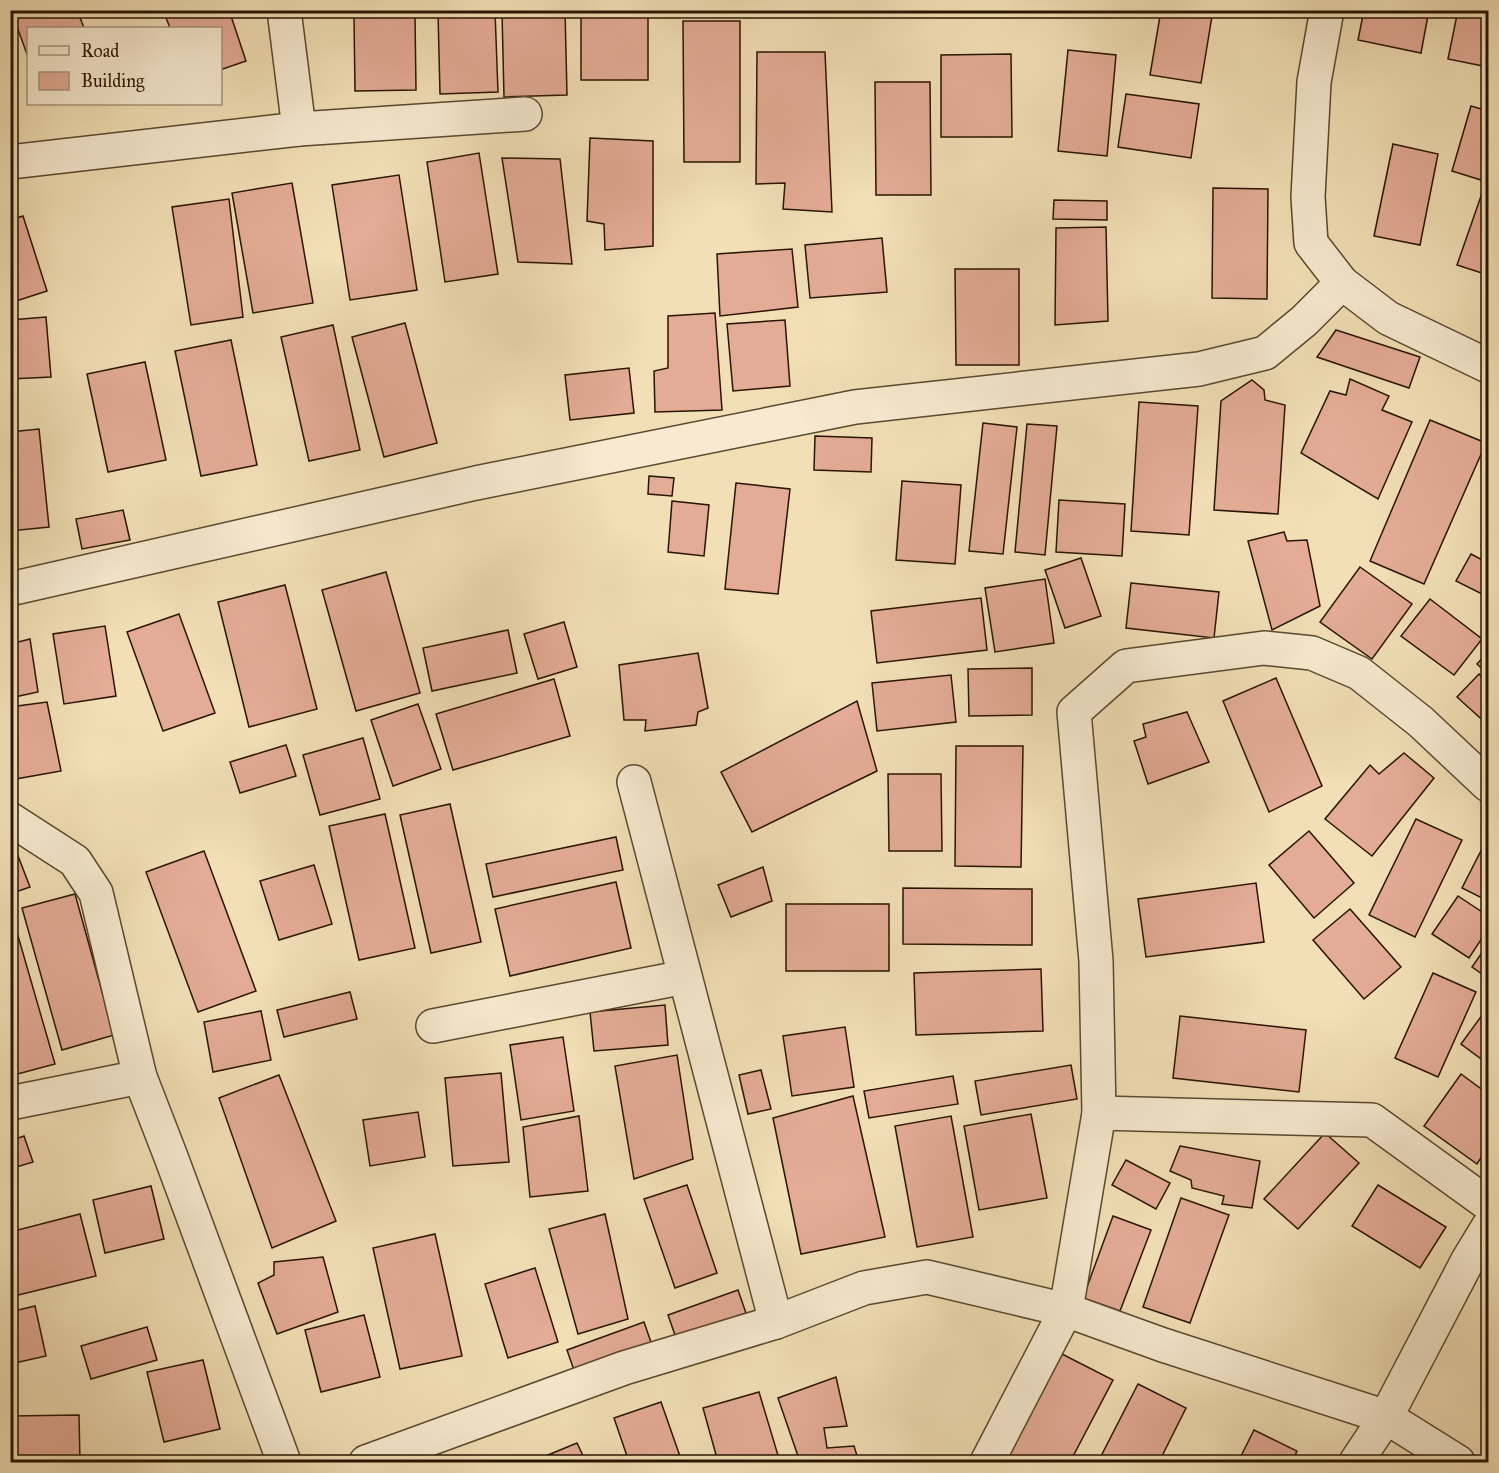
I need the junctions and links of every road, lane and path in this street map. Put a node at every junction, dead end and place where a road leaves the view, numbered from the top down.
1 (284, 10) edge
2 (1326, 10) edge
3 (525, 114) dead end
4 (299, 129) junction
5 (10, 162) edge
6 (1342, 284) junction
7 (1488, 366) edge
8 (10, 589) edge
9 (634, 782) dead end
10 (1488, 785) edge
11 (10, 819) edge
12 (685, 976) junction
13 (433, 1026) dead end
14 (140, 1077) junction
15 (10, 1103) edge
16 (1099, 1113) junction
17 (1488, 1204) edge
18 (1488, 1227) edge
19 (1066, 1310) junction
20 (776, 1322) junction
21 (1386, 1417) junction
22 (284, 1462) edge
23 (366, 1462) edge
24 (987, 1462) edge
25 (1356, 1462) edge
26 (1458, 1462) edge

1 - 4 street
2 - 6 street
3 - 4 street
4 - 5 street
6 - 7 street
6 - 8 street
9 - 12 street
10 - 16 street
11 - 14 street
12 - 13 street
12 - 20 street
14 - 15 street
14 - 22 street
16 - 17 street
16 - 19 street
18 - 21 street
19 - 20 street
19 - 21 street
19 - 24 street
20 - 23 street
21 - 25 street
21 - 26 street

